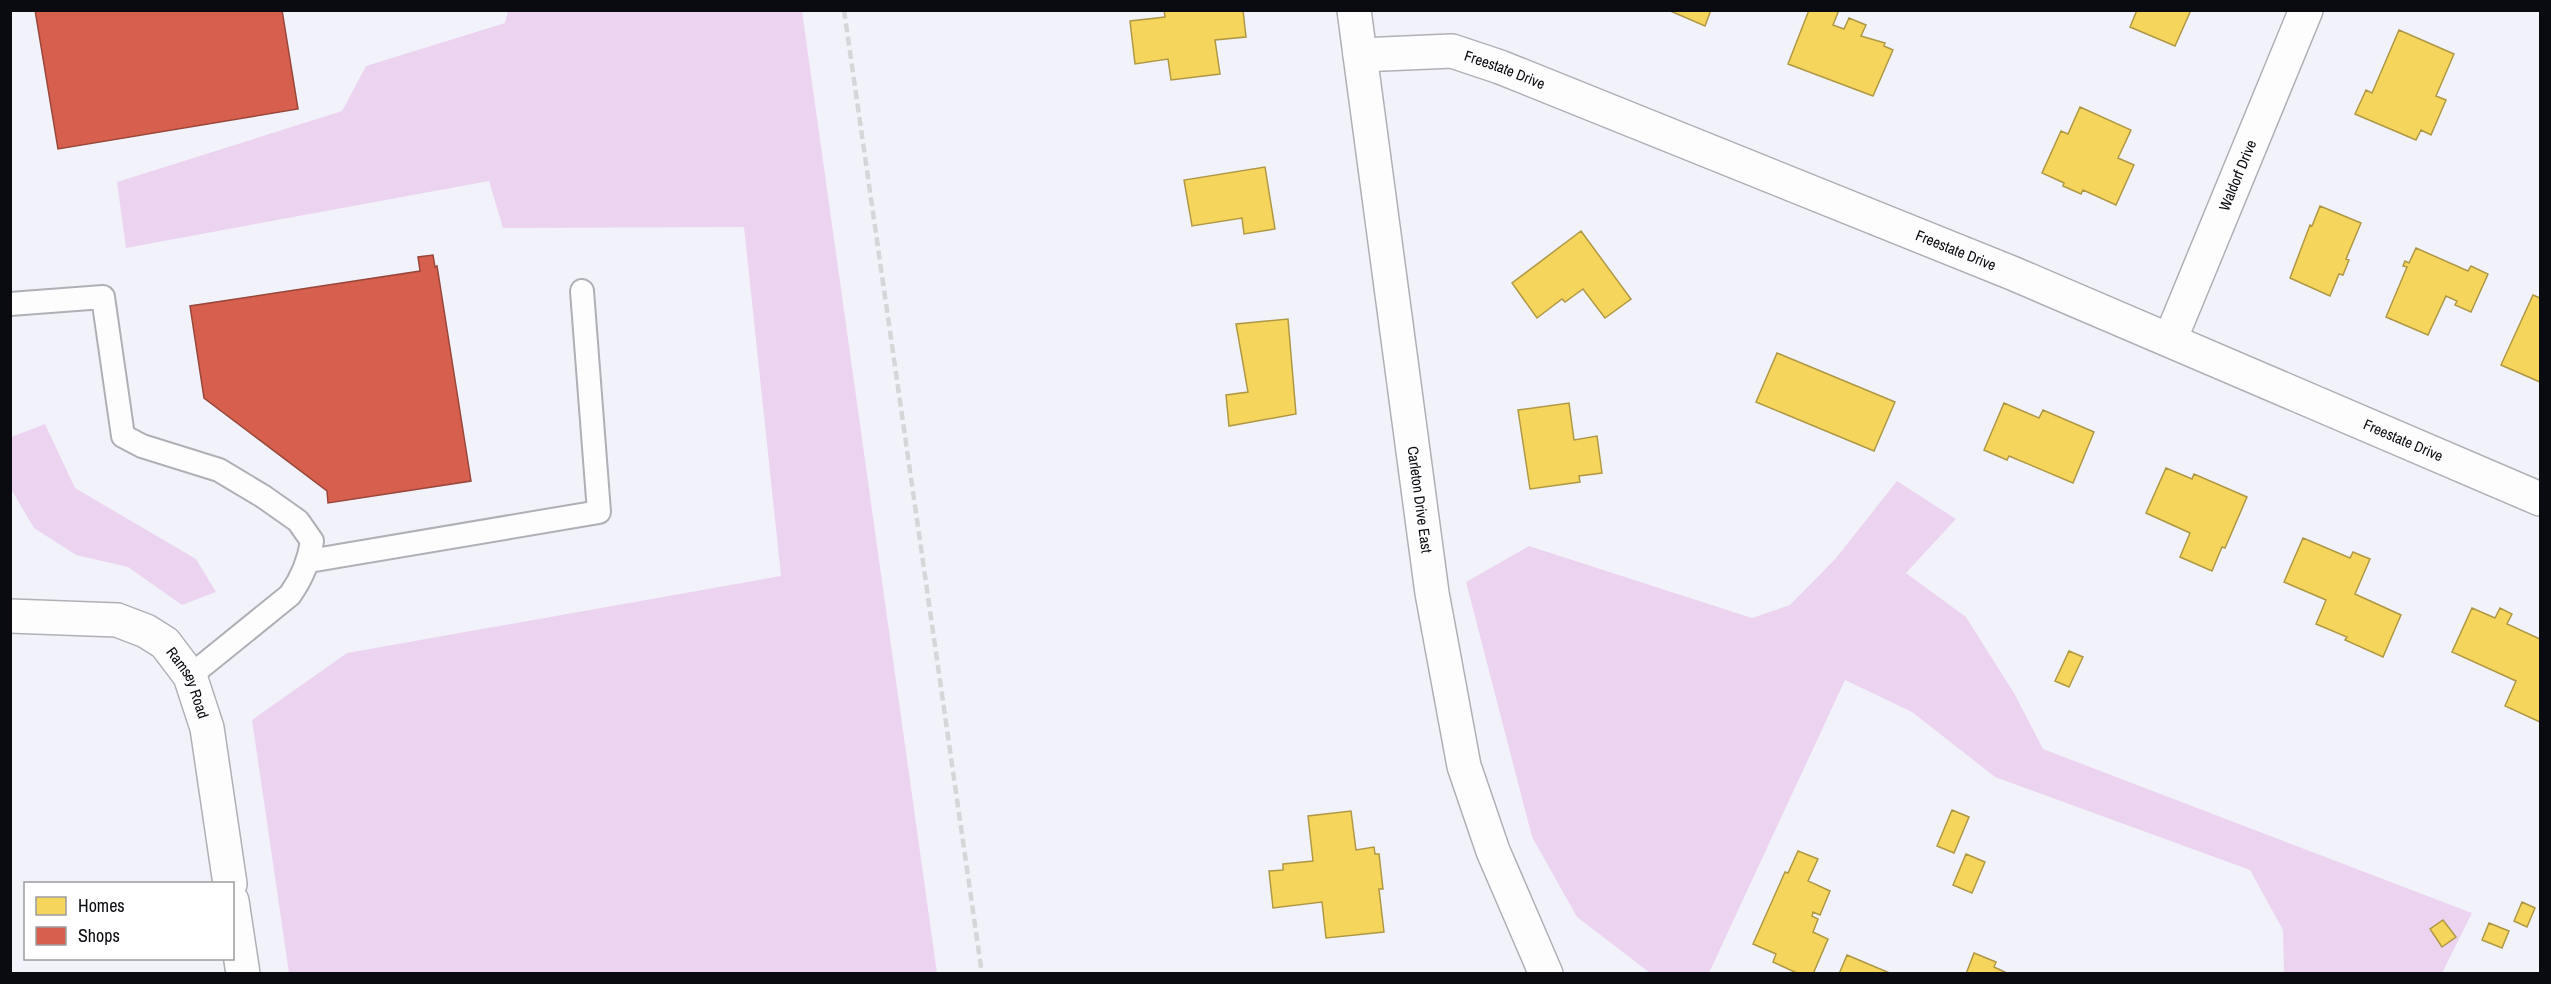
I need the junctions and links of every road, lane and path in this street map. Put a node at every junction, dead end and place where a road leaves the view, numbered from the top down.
1 (1354, 10) edge
2 (2306, 10) edge
3 (1360, 55) junction
4 (582, 291) dead end
5 (10, 304) edge
6 (2170, 340) junction
7 (2541, 499) edge
8 (309, 561) junction
9 (10, 616) edge
10 (190, 676) junction
11 (230, 882) edge
12 (234, 914) edge
13 (243, 974) edge
14 (1546, 974) edge

1 - 3 street, Carleton Drive East
2 - 6 street, Waldorf Drive
3 - 6 street, Freestate Drive
3 - 14 street, Carleton Drive East
4 - 8 lane
5 - 8 lane
6 - 7 street, Freestate Drive
8 - 10 lane
9 - 10 street, Ramsey Road
10 - 11 street, Ramsey Road
12 - 13 street

